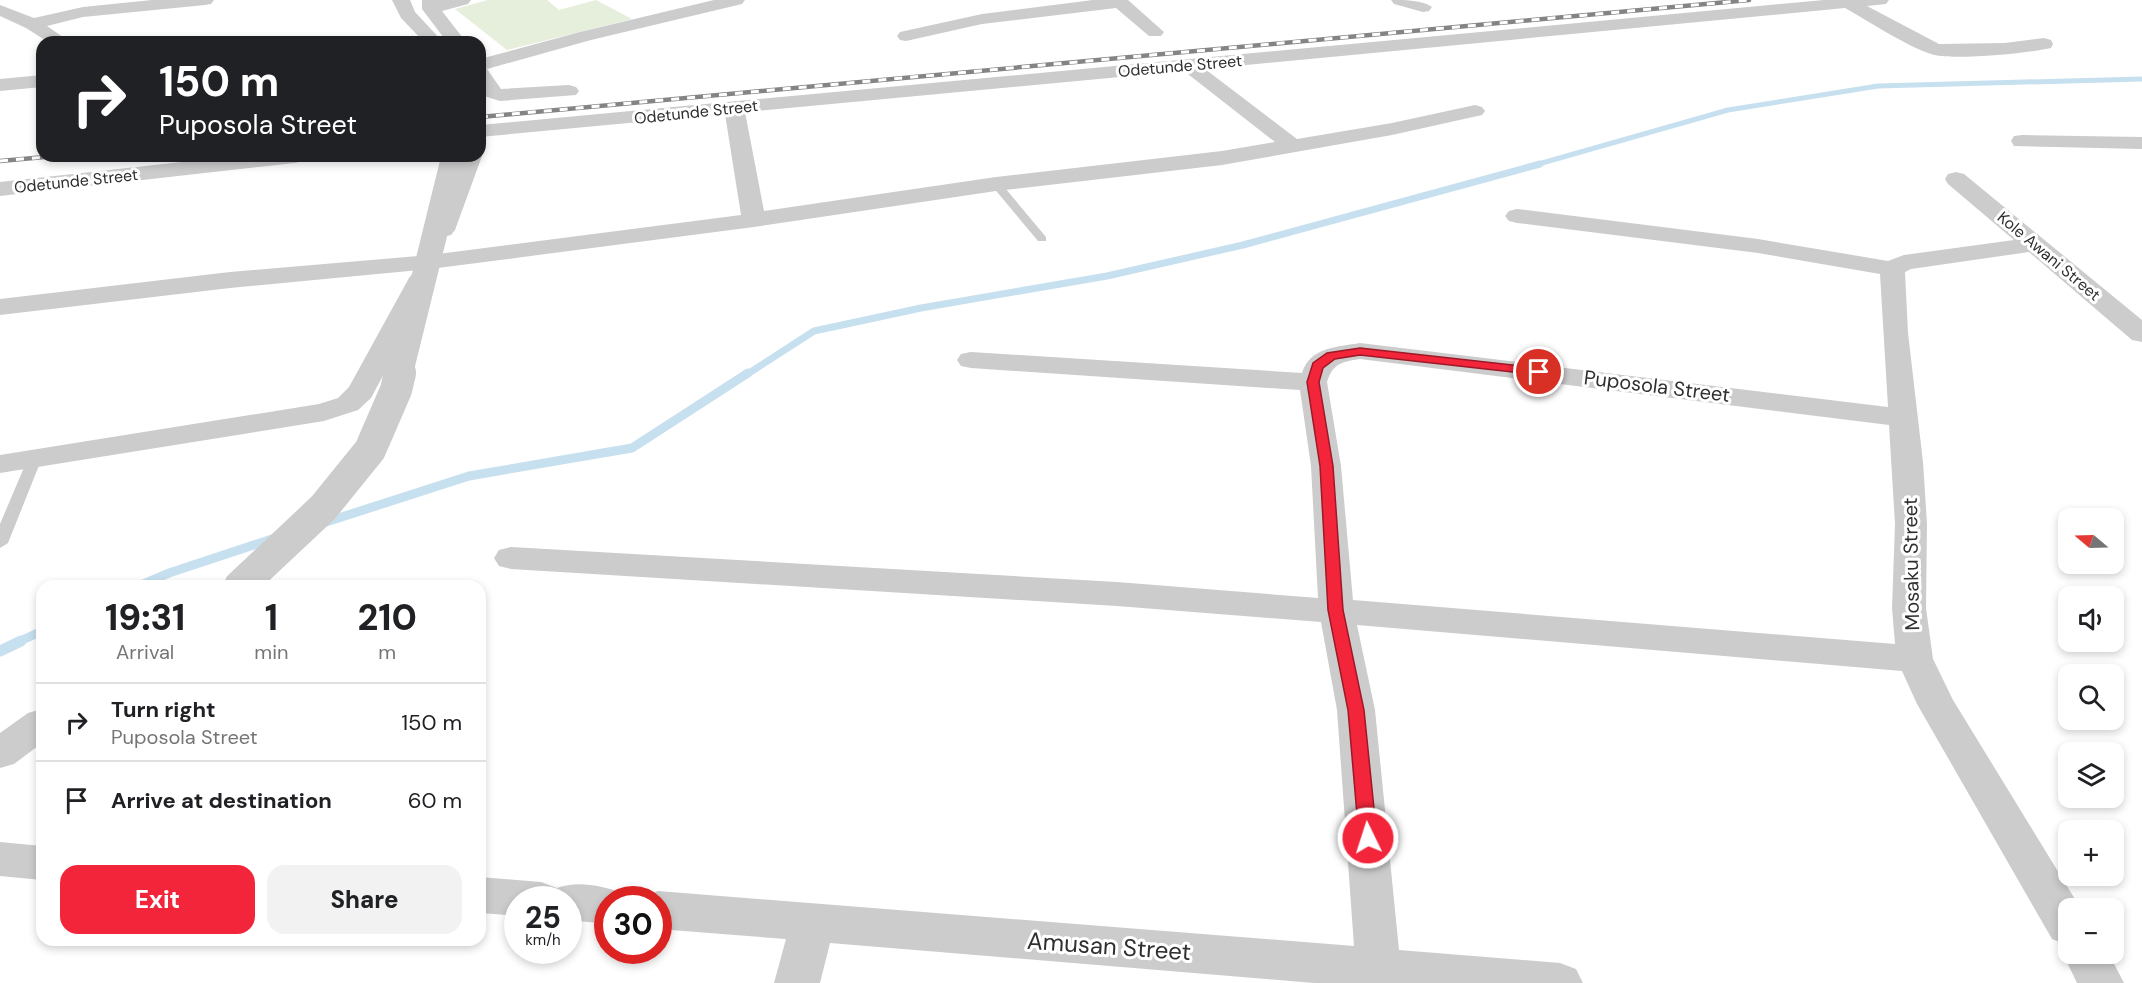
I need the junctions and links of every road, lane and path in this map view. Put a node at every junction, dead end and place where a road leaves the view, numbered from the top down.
1 (205, 0) edge
2 (400, 0) edge
3 (462, 0) edge
4 (736, 0) edge
5 (1400, 0) edge
6 (1880, 0) edge
7 (1119, 1) edge
8 (427, 3) edge
9 (1848, 3) junction
10 (1423, 7) dead end
11 (0, 10) edge
12 (32, 24) junction
13 (1155, 32) dead end
14 (51, 36) edge
15 (428, 36) edge
16 (442, 36) edge
17 (452, 36) edge
18 (906, 36) dead end
19 (2044, 44) dead end
20 (486, 63) edge
21 (1188, 65) junction
22 (36, 82) edge
23 (486, 84) edge
24 (0, 86) edge
25 (569, 91) dead end
26 (486, 105) edge
27 (734, 108) junction
28 (1475, 111) dead end
29 (486, 120) edge
30 (486, 130) edge
31 (2022, 141) dead end
32 (2142, 143) edge
33 (1292, 145) junction
34 (241, 162) edge
35 (453, 162) edge
36 (469, 162) edge
37 (1956, 179) dead end
38 (996, 184) junction
39 (0, 189) edge
40 (1517, 216) dead end
41 (754, 220) junction
42 (1042, 239) dead end
43 (2036, 244) junction
44 (430, 262) junction
45 (1892, 269) junction
46 (0, 307) edge
47 (2142, 334) edge
48 (971, 360) dead end
49 (1313, 382) junction
50 (1903, 418) junction
51 (35, 458) junction
52 (0, 464) edge
53 (0, 543) edge
54 (511, 558) dead end
55 (246, 580) edge
56 (1336, 610) junction
57 (1915, 659) junction
58 (36, 727) edge
59 (0, 753) edge
60 (0, 860) edge
61 (36, 863) edge
62 (486, 895) edge
63 (504, 897) edge
64 (2058, 909) edge
65 (672, 911) edge
66 (813, 923) junction
67 (2091, 964) edge
68 (1379, 975) edge
69 (797, 983) edge
70 (1560, 983) edge
71 (2101, 983) edge

1 - 12 street
2 - 15 street
3 - 8 street
4 - 20 street
5 - 10 street
6 - 9 street, Odetunde Street
7 - 13 street
7 - 18 street
8 - 16 street
8 - 17 street
9 - 19 street
9 - 21 street, Odetunde Street
11 - 12 street
12 - 14 street
21 - 27 street, Odetunde Street
21 - 33 street
22 - 24 street
23 - 25 street
26 - 29 street
27 - 30 street, Odetunde Street
27 - 41 street
28 - 33 street
31 - 32 street
33 - 38 street
34 - 39 street, Odetunde Street
35 - 55 street, bridge
36 - 44 street
37 - 43 street, Kole Awani Street
38 - 41 street
38 - 42 lane
40 - 45 street
41 - 44 street
43 - 45 street
43 - 47 street, Kole Awani Street
44 - 46 street
44 - 51 street
45 - 50 street, Mosaku Street
48 - 49 street
49 - 50 street, Puposola Street
49 - 56 street
50 - 57 street, Mosaku Street
51 - 52 street
51 - 53 lane
54 - 56 street
56 - 57 street
56 - 68 street
57 - 64 street, Mosaku Street
58 - 59 street
60 - 61 street
62 - 63 street
65 - 66 street, Amusan Street
66 - 68 street, Amusan Street
66 - 69 street
67 - 71 street
68 - 70 street, Amusan Street

